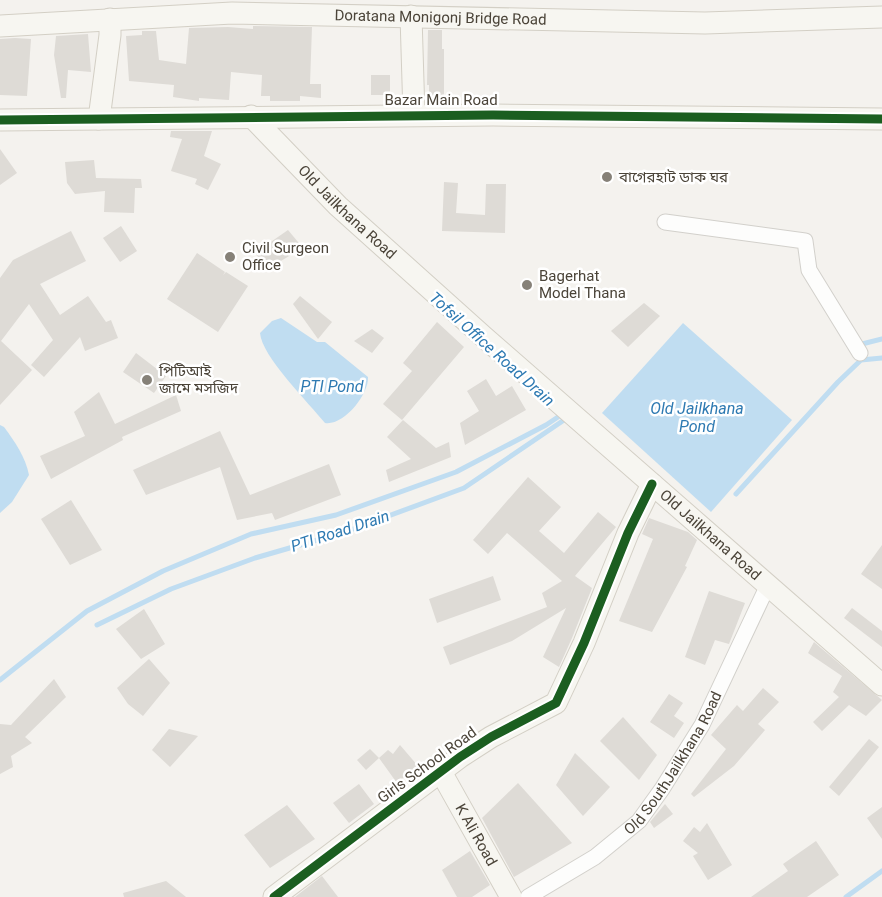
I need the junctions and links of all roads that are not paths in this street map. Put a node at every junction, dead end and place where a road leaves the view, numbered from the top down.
1 (411, 16) junction
2 (882, 17) edge
3 (110, 19) junction
4 (0, 26) edge
5 (414, 115) junction
6 (251, 116) junction
7 (99, 119) junction
8 (882, 119) edge
9 (0, 120) edge
10 (665, 222) dead end
11 (860, 353) dead end
12 (652, 484) junction
13 (768, 585) junction
14 (882, 685) edge
15 (441, 772) junction
16 (274, 897) edge
17 (511, 897) edge
18 (528, 897) edge

1 - 2 street, Doratana Monigonj Bridge Road
1 - 3 street, Doratana Monigonj Bridge Road
1 - 5 street
3 - 4 street, Doratana Monigonj Bridge Road
3 - 7 street
5 - 6 street, Bazar Main Road
5 - 8 street, Bazar Main Road
6 - 7 street, Bazar Main Road
6 - 12 street, Old Jailkhana Road
7 - 9 street, Bazar Main Road
10 - 11 street
12 - 13 street, Old Jailkhana Road
12 - 15 street, Girls School Road
13 - 14 street, Old Jailkhana Road
13 - 18 street, Old SouthJailkhana Road
15 - 16 street, Girls School Road
15 - 17 street, K Ali Road

